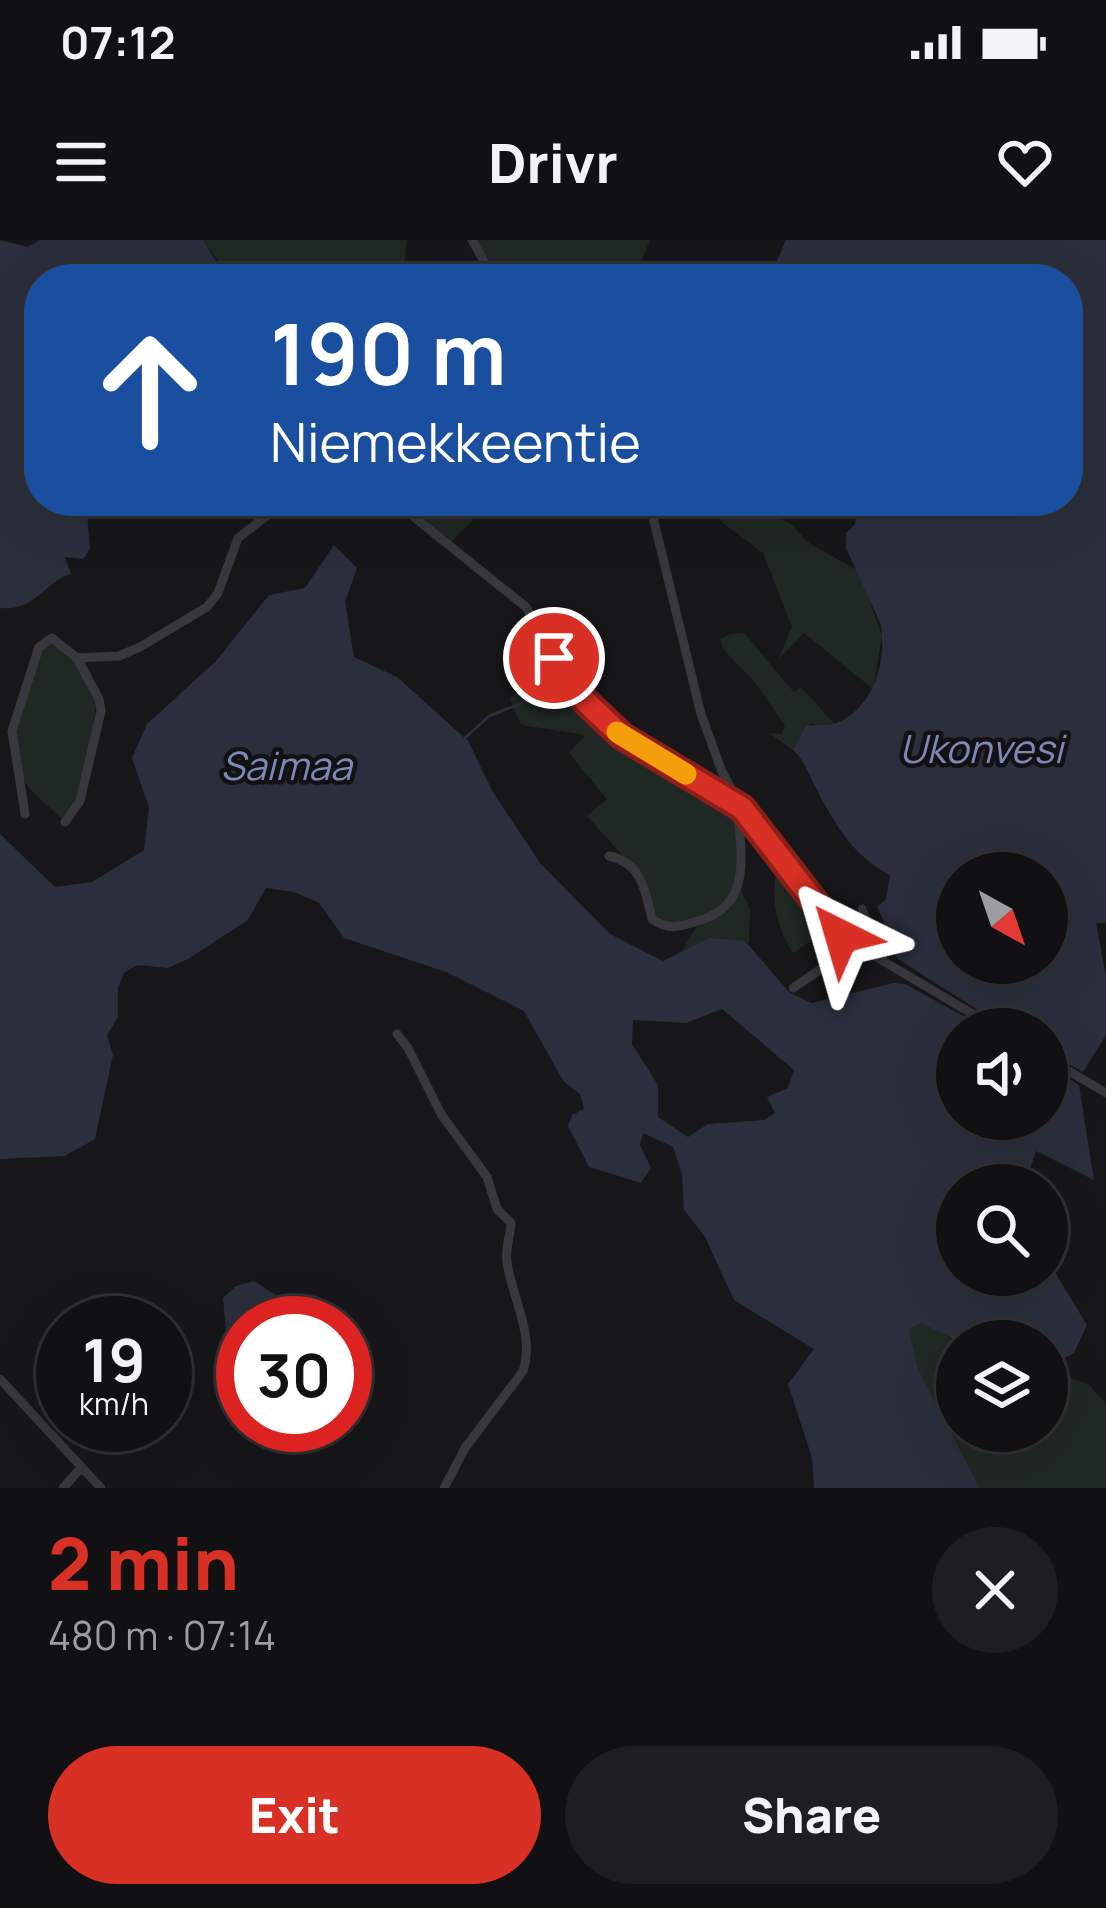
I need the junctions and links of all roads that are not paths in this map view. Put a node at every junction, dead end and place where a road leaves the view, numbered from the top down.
1 (267, 516) edge
2 (413, 516) edge
3 (653, 516) edge
4 (77, 658) junction
5 (742, 808) junction
6 (25, 814) dead end
7 (65, 822) dead end
8 (609, 856) dead end
9 (862, 909) dead end
10 (856, 945) junction
11 (883, 962) junction
12 (794, 988) dead end
13 (961, 1008) edge
14 (397, 1034) dead end
15 (1068, 1071) edge
16 (1106, 1094) edge
17 (0, 1378) edge
18 (81, 1468) junction
19 (63, 1488) edge
20 (101, 1488) edge
21 (444, 1488) edge

1 - 4 street
2 - 5 street
3 - 5 street
4 - 6 street
4 - 7 street
5 - 8 street
5 - 10 street
9 - 11 street
10 - 11 street
10 - 12 street
11 - 13 street
14 - 21 street
15 - 16 street
17 - 18 street
18 - 19 street
18 - 20 street

